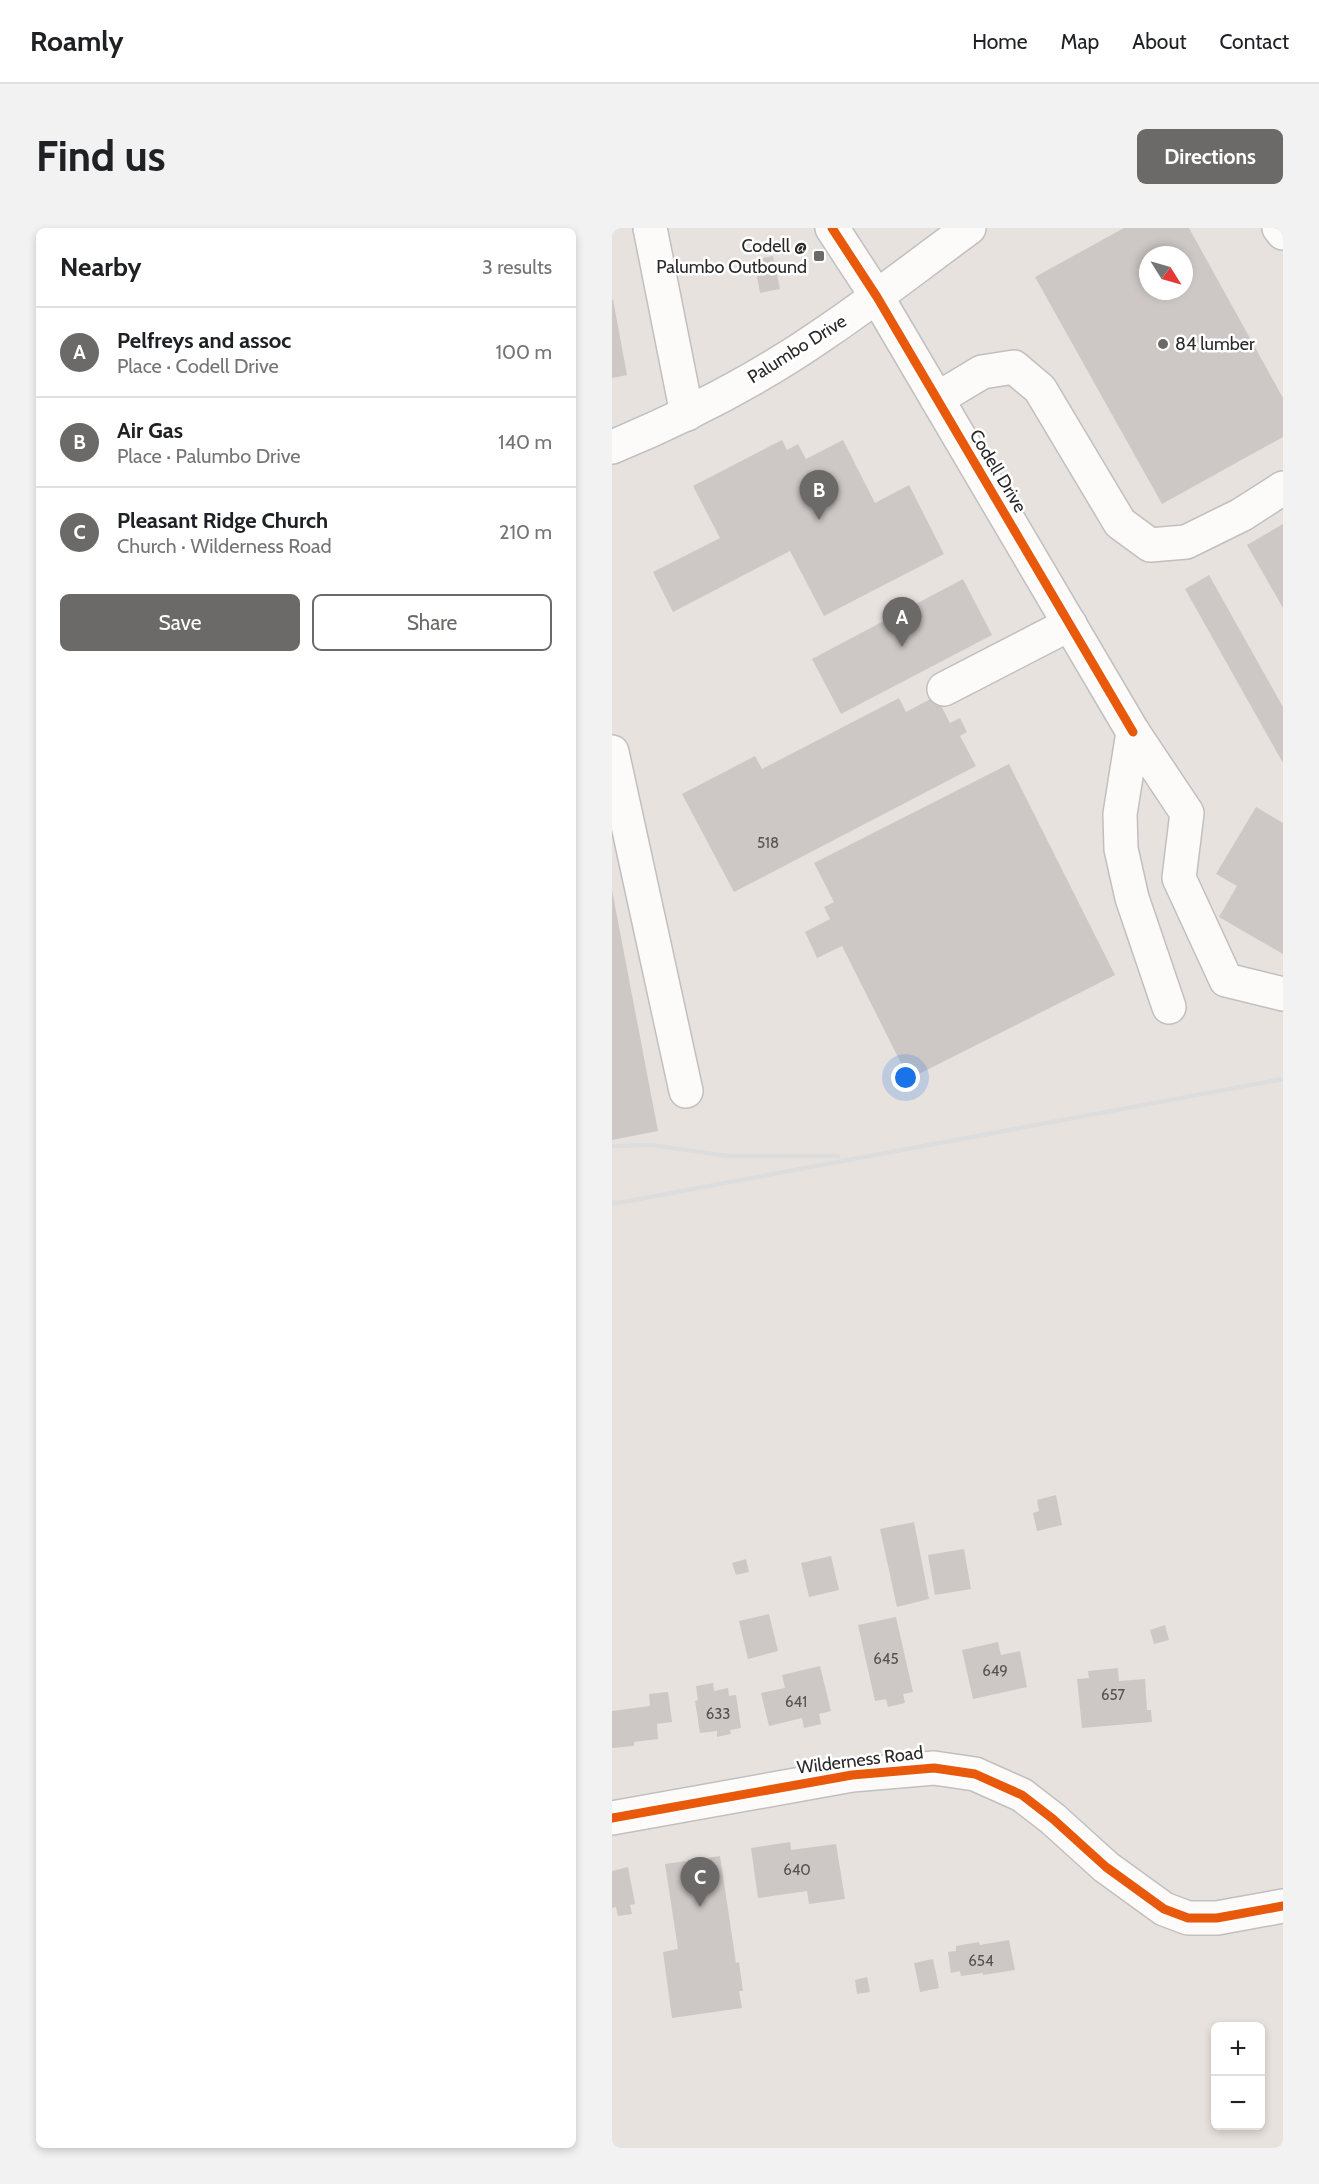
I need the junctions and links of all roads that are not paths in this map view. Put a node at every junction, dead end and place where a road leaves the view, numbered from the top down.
1 (650, 228) edge
2 (832, 228) edge
3 (969, 228) edge
4 (1279, 228) edge
5 (1283, 233) edge
6 (877, 297) junction
7 (937, 399) junction
8 (687, 414) junction
9 (612, 447) edge
10 (1283, 488) edge
11 (1070, 624) junction
12 (944, 689) dead end
13 (1133, 732) junction
14 (612, 752) edge
15 (1283, 994) edge
16 (1169, 1007) dead end
17 (686, 1091) dead end
18 (612, 1818) edge
19 (1283, 1906) edge

1 - 8 street
2 - 6 street, Codell Drive
3 - 6 street, Palumbo Drive
4 - 5 street
6 - 7 street, Codell Drive
6 - 8 street, Palumbo Drive
7 - 10 street
7 - 11 street, Codell Drive
8 - 9 street, Palumbo Drive
11 - 12 street
11 - 13 street, Codell Drive
13 - 15 street, Codell Drive
13 - 16 street
14 - 17 street
18 - 19 street, Wilderness Road

